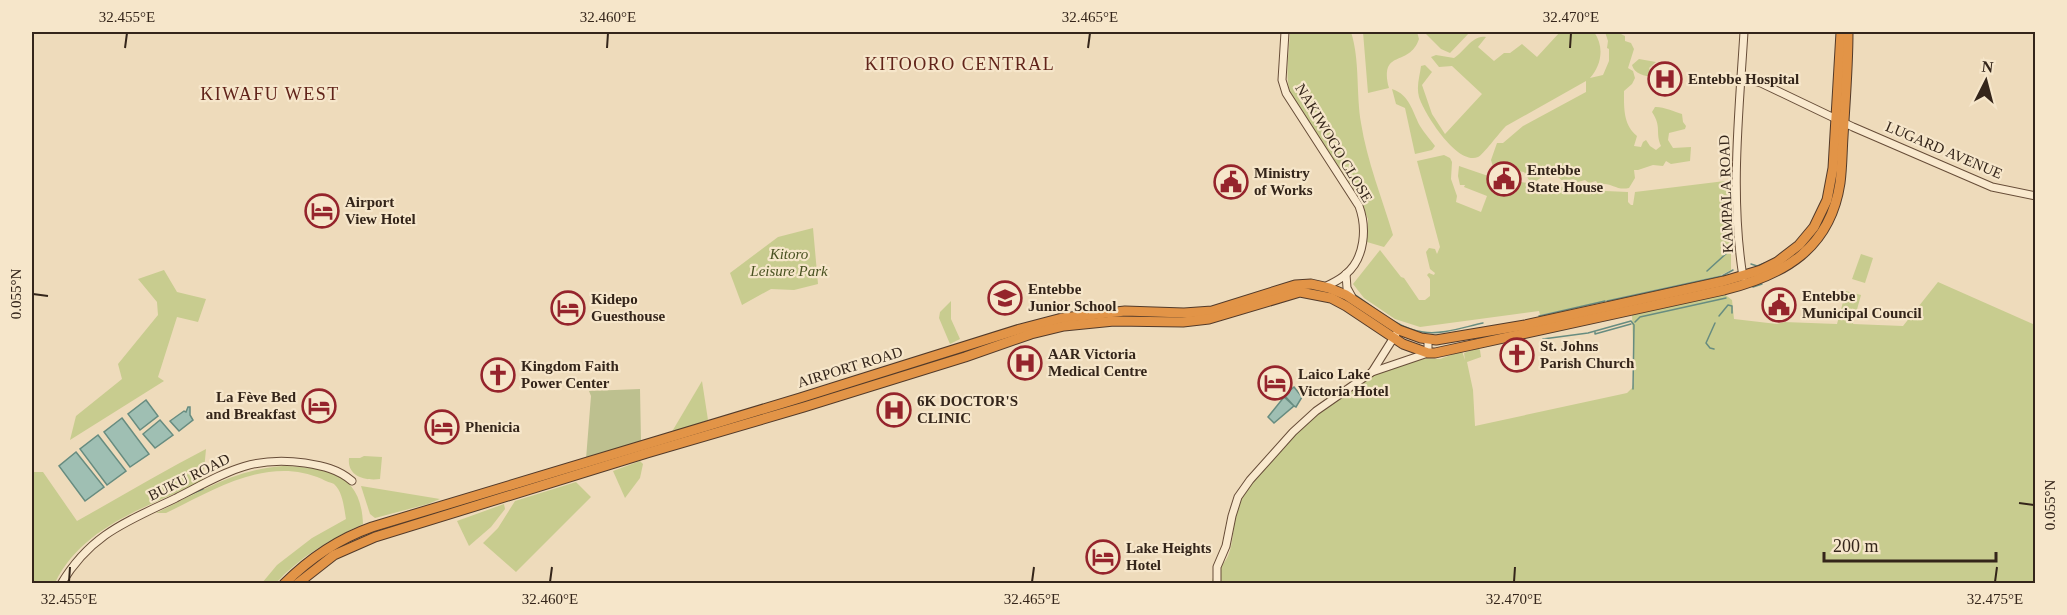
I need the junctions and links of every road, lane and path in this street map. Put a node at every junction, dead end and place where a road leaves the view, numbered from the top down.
1 (1285, 32) edge
2 (1744, 32) edge
3 (1841, 32) edge
4 (1848, 32) edge
5 (1742, 78) junction
6 (1840, 120) junction
7 (2036, 196) edge
8 (1346, 274) junction
9 (1743, 282) junction
10 (1325, 287) junction
11 (1300, 288) junction
12 (1356, 302) junction
13 (1399, 330) junction
14 (1393, 339) junction
15 (1432, 340) junction
16 (1431, 353) junction
17 (1372, 372) junction
18 (608, 461) junction
19 (351, 481) dead end
20 (61, 584) edge
21 (284, 584) edge
22 (297, 584) edge
23 (1217, 584) edge

1 - 8 street, NAKIWOGO CLOSE
2 - 5 street, KAMPALA ROAD
3 - 6 highway
4 - 6 highway
5 - 6 street, LUGARD AVENUE
5 - 9 street, KAMPALA ROAD
6 - 7 street, LUGARD AVENUE
6 - 9 highway
8 - 10 street
8 - 12 street
9 - 15 highway
9 - 16 highway
10 - 11 highway, AIRPORT ROAD
10 - 12 highway, AIRPORT ROAD
11 - 14 highway, AIRPORT ROAD
11 - 18 highway, AIRPORT ROAD
12 - 13 highway, AIRPORT ROAD
13 - 14 street
13 - 15 highway, AIRPORT ROAD
14 - 16 highway, AIRPORT ROAD
14 - 17 street
15 - 16 street
16 - 17 street
17 - 23 street
18 - 21 highway, AIRPORT ROAD
18 - 22 highway, AIRPORT ROAD
19 - 20 street, BUKU ROAD

